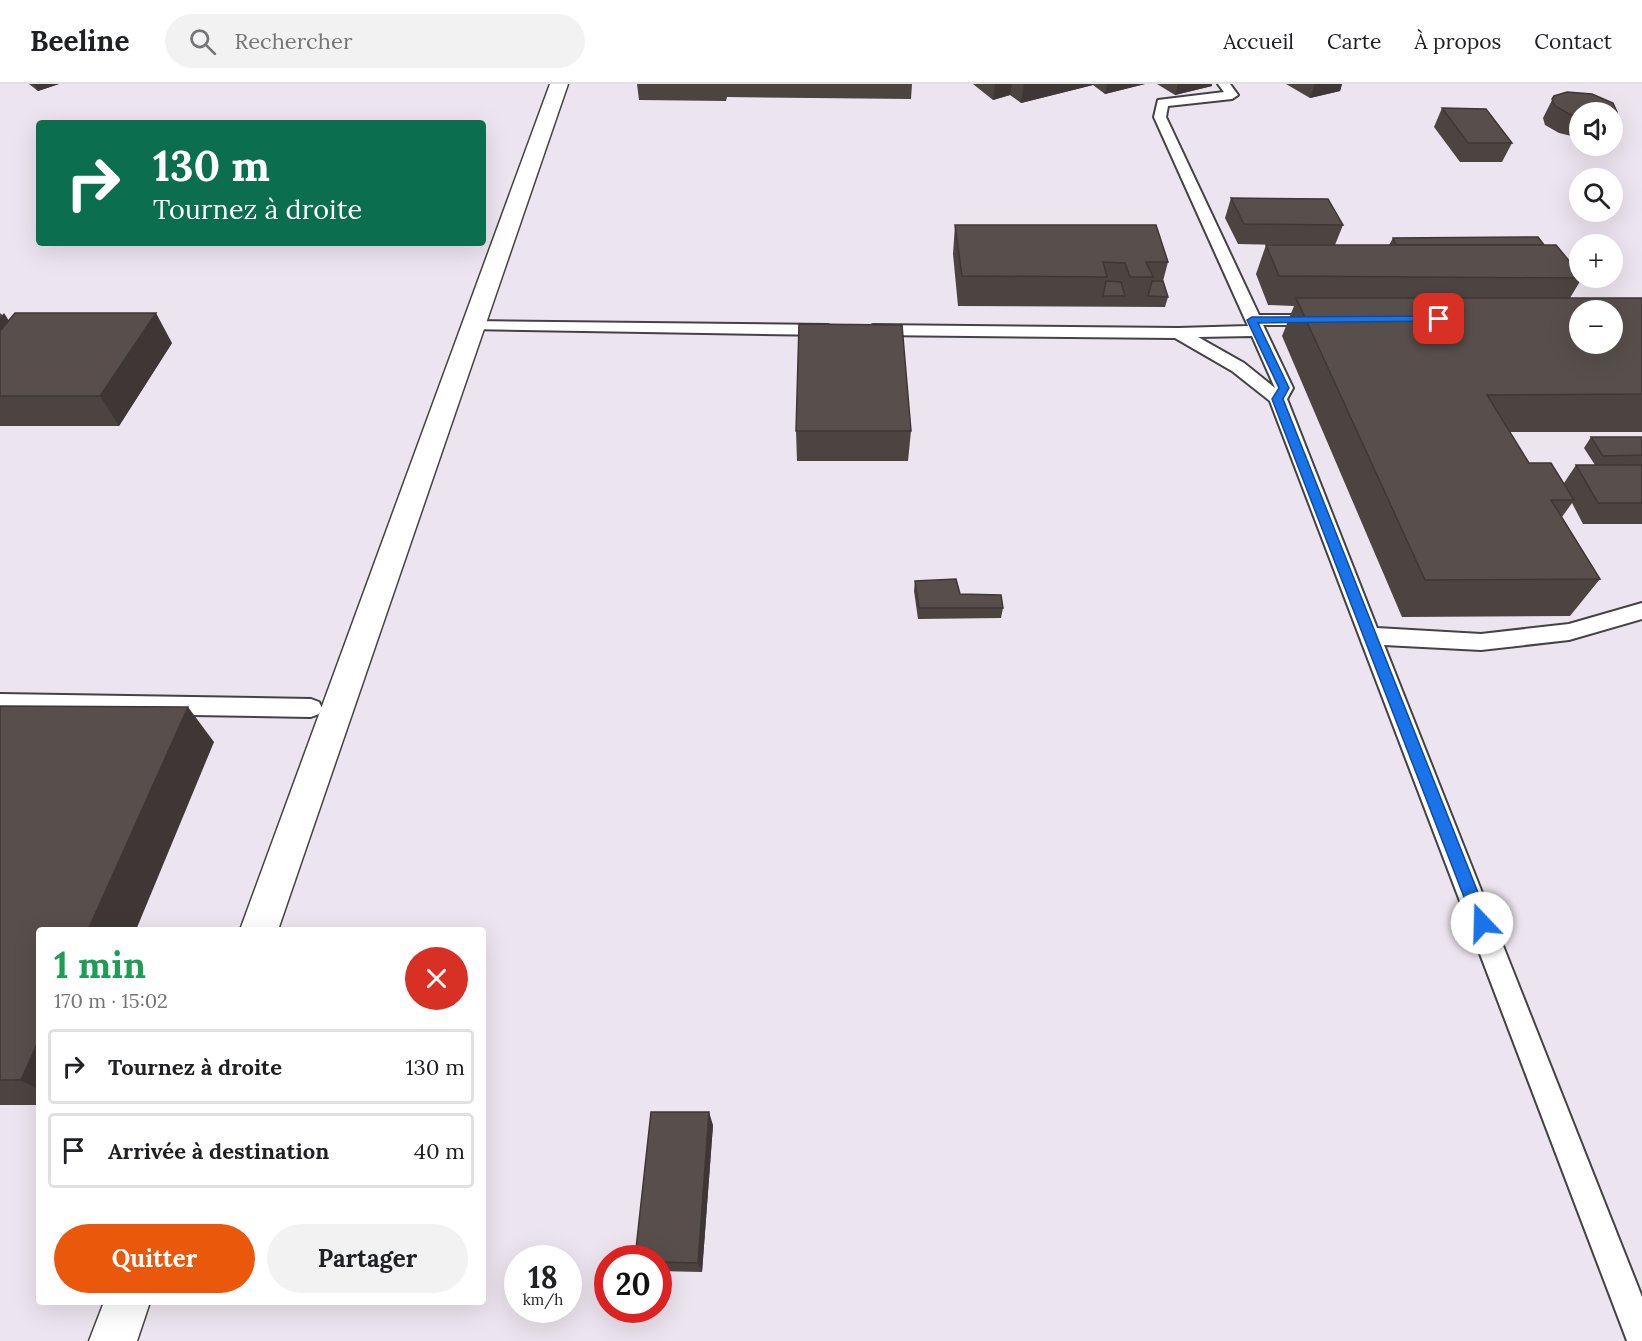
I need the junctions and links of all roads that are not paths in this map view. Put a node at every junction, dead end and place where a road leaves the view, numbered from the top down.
1 (559, 84) edge
2 (1224, 84) edge
3 (1334, 320) edge
4 (473, 326) junction
5 (1255, 326) junction
6 (839, 330) edge
7 (862, 330) edge
8 (1178, 333) junction
9 (1278, 399) junction
10 (1642, 611) edge
11 (1372, 636) junction
12 (0, 703) edge
13 (312, 708) dead end
14 (260, 927) edge
15 (126, 1305) edge
16 (1642, 1338) edge
17 (113, 1341) edge

1 - 4 street
2 - 5 lane
3 - 5 lane
4 - 6 lane
4 - 14 street
5 - 8 lane
5 - 9 lane
7 - 8 lane
8 - 9 lane
9 - 11 lane
10 - 11 lane
11 - 16 lane
12 - 13 lane
15 - 17 street

